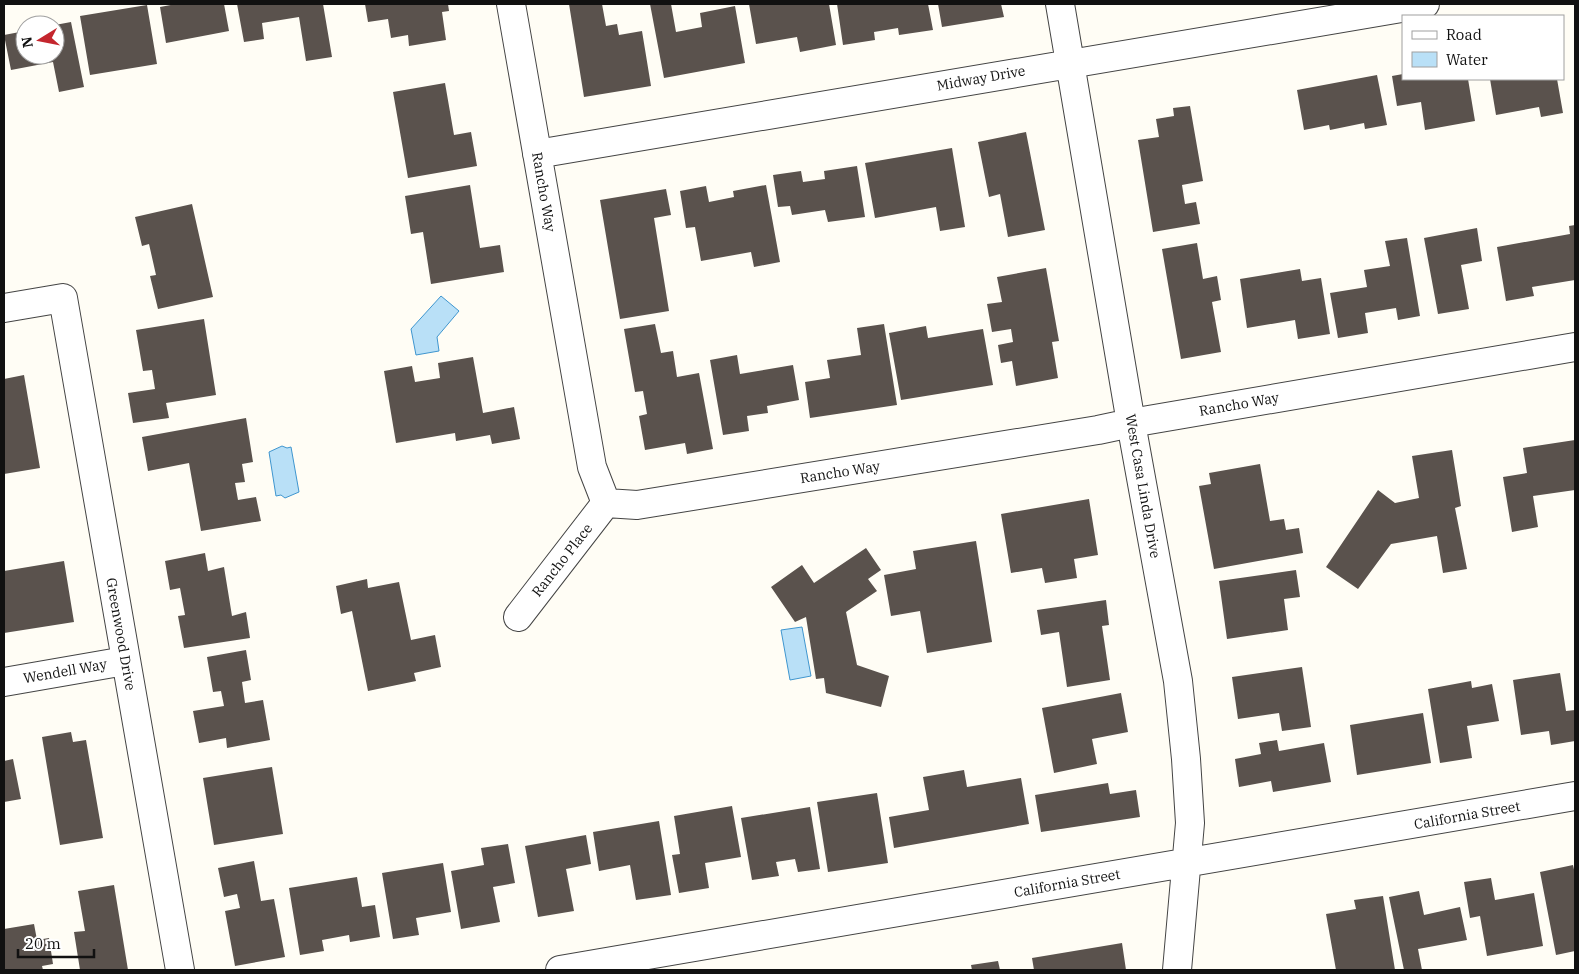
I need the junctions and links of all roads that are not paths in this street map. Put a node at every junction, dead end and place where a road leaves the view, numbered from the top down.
1 (511, 4) edge
2 (1060, 4) edge
3 (1425, 4) edge
4 (1070, 63) junction
5 (537, 154) junction
6 (4, 308) edge
7 (1575, 347) edge
8 (1131, 423) junction
9 (606, 503) junction
10 (518, 617) dead end
11 (125, 661) junction
12 (4, 682) edge
13 (1575, 796) edge
14 (1186, 862) junction
15 (180, 970) edge
16 (560, 970) edge
17 (1177, 970) edge

1 - 5 street, Rancho Way
2 - 4 street, West Casa Linda Drive
3 - 4 street, Midway Drive
4 - 5 street, Midway Drive
4 - 8 street, West Casa Linda Drive
5 - 9 street, Rancho Way
6 - 11 street, Greenwood Drive
7 - 8 street, Rancho Way
8 - 9 street, Rancho Way
8 - 14 street, West Casa Linda Drive
9 - 10 street, Rancho Place
11 - 12 street, Wendell Way
11 - 15 street, Greenwood Drive
13 - 14 street, California Street
14 - 16 street, California Street
14 - 17 street, West Casa Linda Drive

